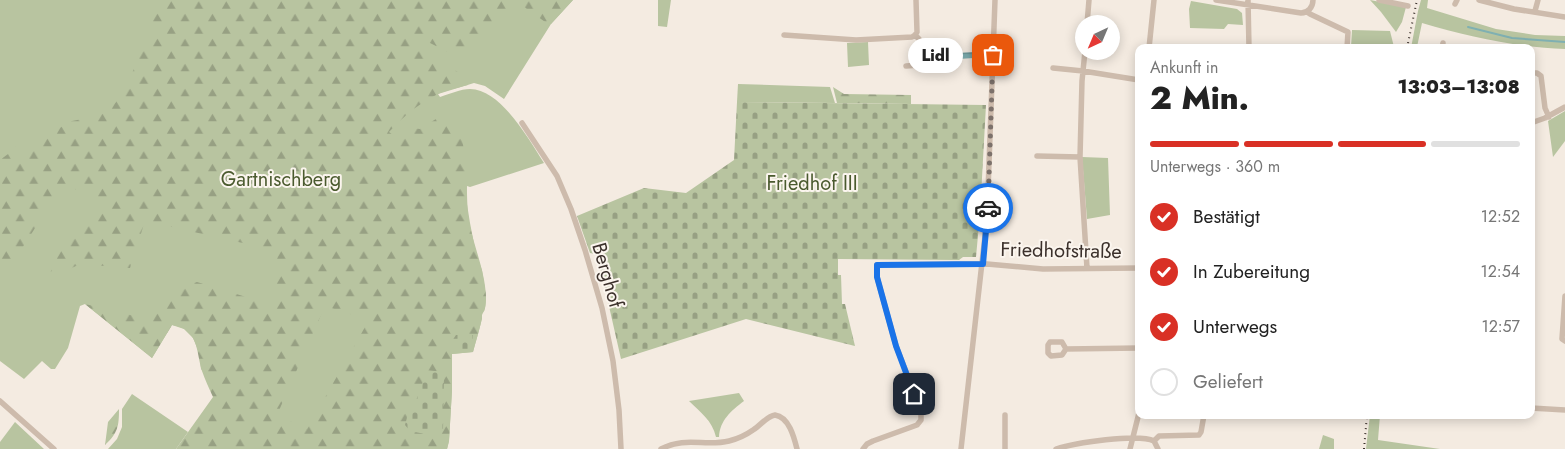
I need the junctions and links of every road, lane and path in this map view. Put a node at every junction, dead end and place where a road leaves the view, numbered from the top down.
1 (916, 0) edge
2 (995, 0) edge
3 (1089, 0) edge
4 (1154, 0) edge
5 (1216, 0) edge
6 (1313, 0) edge
7 (1380, 0) edge
8 (1479, 0) edge
9 (1538, 0) edge
10 (1248, 2) edge
11 (1408, 6) dead end
12 (1535, 11) junction
13 (1308, 12) junction
14 (1088, 15) edge
15 (1565, 17) edge
16 (784, 35) dead end
17 (915, 35) junction
18 (1148, 44) edge
19 (1248, 44) edge
20 (1347, 44) edge
21 (1085, 60) edge
22 (948, 63) dead end
23 (920, 65) junction
24 (906, 66) dead end
25 (1053, 68) dead end
26 (1084, 71) junction
27 (1535, 73) edge
28 (1135, 79) edge
29 (1565, 107) edge
30 (1550, 116) junction
31 (1535, 122) edge
32 (522, 123) dead end
33 (1037, 156) dead end
34 (1080, 157) junction
35 (983, 264) junction
36 (1087, 268) junction
37 (1135, 268) edge
38 (1565, 296) edge
39 (1565, 341) edge
40 (1135, 348) edge
41 (1066, 349) dead end
42 (0, 401) edge
43 (1535, 408) edge
44 (1565, 410) edge
45 (1005, 415) dead end
46 (1137, 419) edge
47 (1204, 419) edge
48 (1132, 439) junction
49 (1154, 441) junction
50 (1059, 448) edge
51 (54, 449) edge
52 (621, 449) edge
53 (661, 449) edge
54 (797, 449) edge
55 (863, 449) edge
56 (962, 449) edge
57 (1005, 449) edge
58 (1130, 449) edge
59 (1158, 449) edge

1 - 17 street
2 - 35 street
3 - 14 street
4 - 18 street
5 - 10 street
6 - 13 street
7 - 11 street
8 - 12 street
9 - 12 street
10 - 13 street
10 - 19 street
12 - 15 street
13 - 20 street
16 - 17 street
17 - 23 street
21 - 26 street
22 - 23 street
23 - 24 street
25 - 26 street
26 - 28 street
26 - 34 street
27 - 30 street
29 - 30 street
30 - 31 street
32 - 52 street, Berghof
33 - 34 street
34 - 36 street
35 - 36 street, Friedhofstraße
35 - 55 street, Friedhofstraße
35 - 56 street
36 - 37 street, Friedhofstraße
38 - 39 street
40 - 41 street
42 - 51 street
43 - 44 street
45 - 57 street
46 - 48 street
47 - 49 street
48 - 49 street
48 - 50 street
48 - 58 street
49 - 59 street
53 - 54 street

